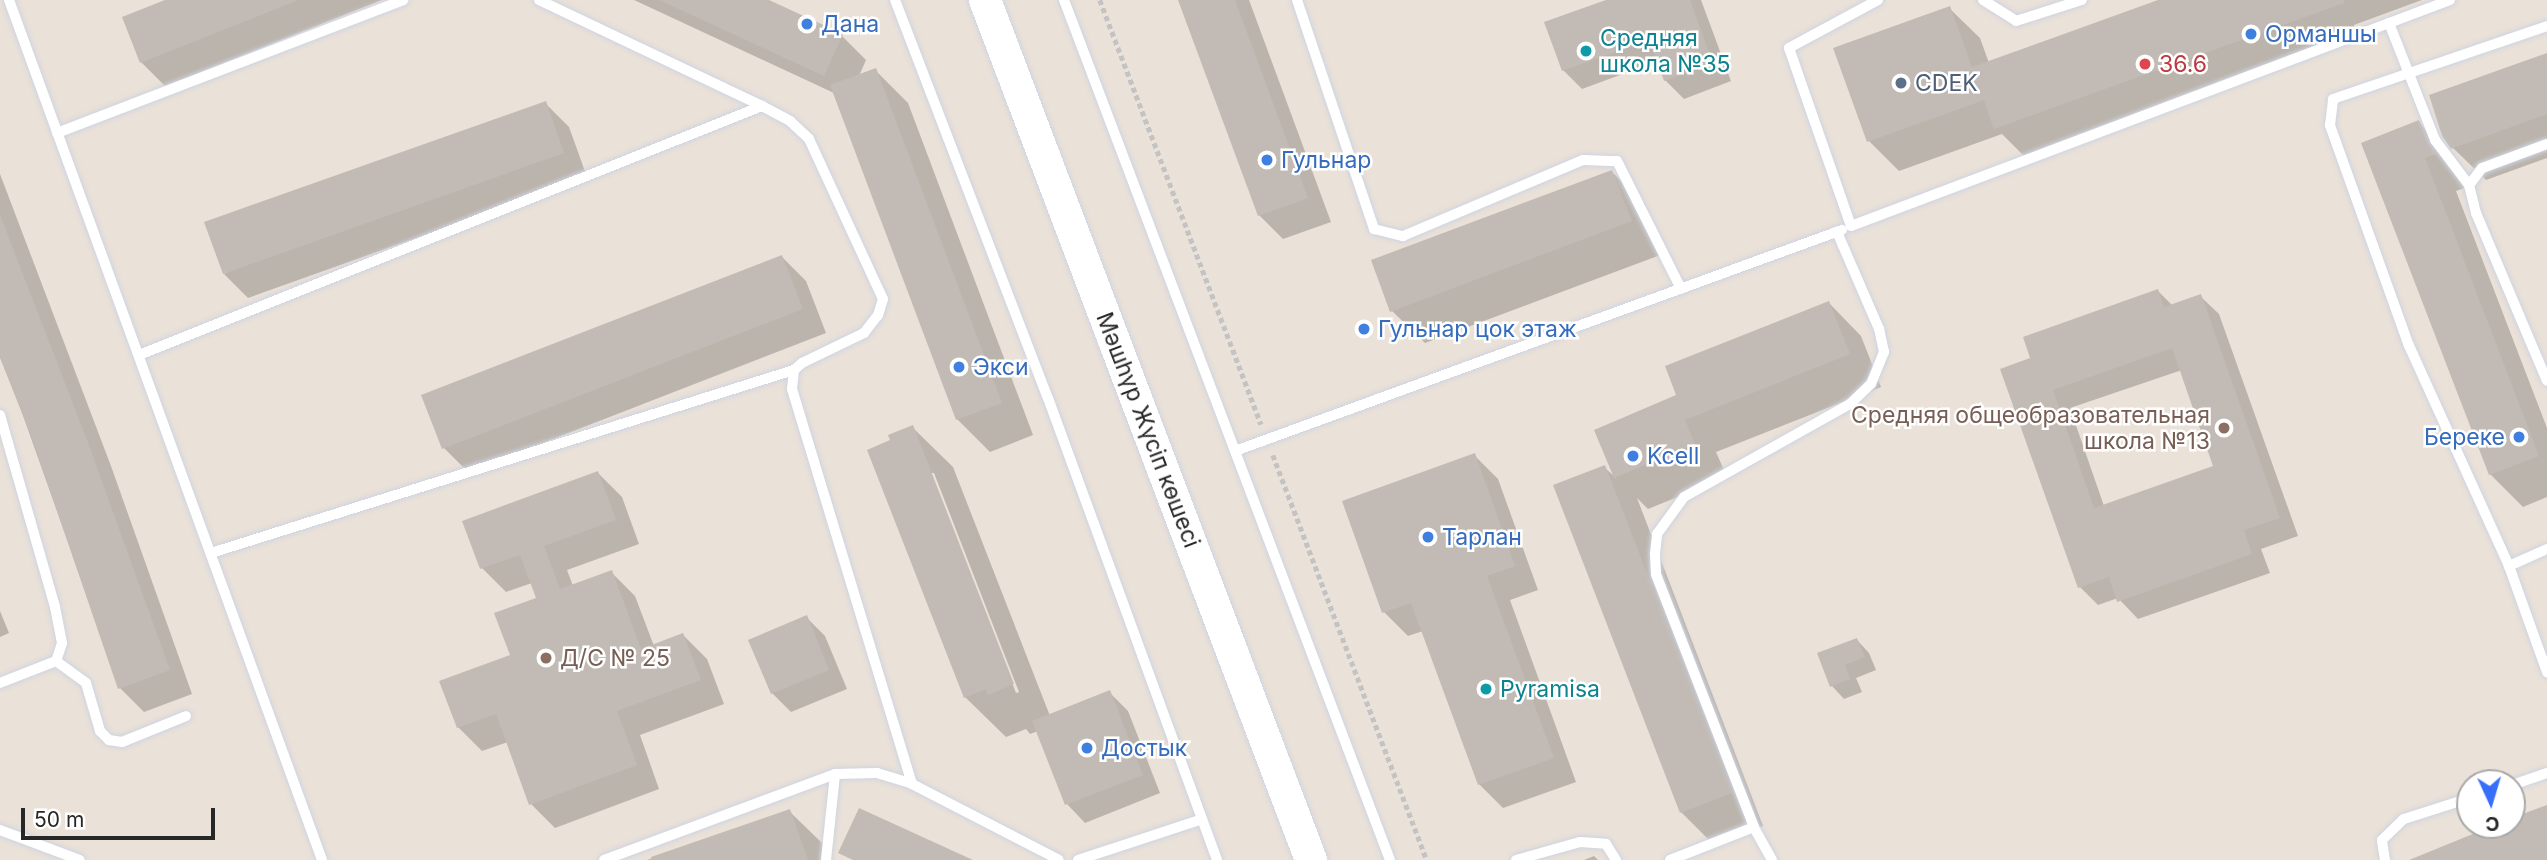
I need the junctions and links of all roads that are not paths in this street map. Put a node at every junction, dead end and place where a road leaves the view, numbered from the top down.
1 (9, 0) edge
2 (403, 0) edge
3 (539, 0) edge
4 (895, 0) edge
5 (985, 0) edge
6 (1064, 0) edge
7 (1297, 0) edge
8 (1878, 0) edge
9 (1983, 0) edge
10 (2082, 0) edge
11 (2450, 0) edge
12 (2389, 23) junction
13 (2547, 26) edge
14 (2408, 72) junction
15 (762, 106) junction
16 (57, 133) junction
17 (2547, 144) edge
18 (2469, 186) junction
19 (1851, 226) junction
20 (1837, 232) junction
21 (1681, 289) junction
22 (139, 355) junction
23 (794, 370) junction
24 (2547, 382) edge
25 (0, 415) edge
26 (1235, 451) junction
27 (2547, 549) edge
28 (211, 554) junction
29 (2510, 566) junction
30 (56, 660) junction
31 (2547, 672) edge
32 (0, 683) edge
33 (187, 716) dead end
34 (2547, 773) edge
35 (835, 774) junction
36 (2526, 780) edge
37 (912, 784) junction
38 (2456, 802) edge
39 (1200, 820) junction
40 (1754, 827) junction
41 (0, 830) edge
42 (80, 860) edge
43 (322, 860) edge
44 (604, 860) edge
45 (826, 860) edge
46 (1059, 860) edge
47 (1078, 860) edge
48 (1217, 860) edge
49 (1311, 860) edge
50 (1390, 860) edge
51 (1516, 860) edge
52 (1616, 860) edge
53 (1670, 860) edge
54 (1772, 860) edge
55 (2385, 860) edge

1 - 16 lane
2 - 16 lane
3 - 15 lane
4 - 39 lane
5 - 49 main road, Мәшһүр Жүсіп көшесі
6 - 26 lane
7 - 21 lane
8 - 19 lane
9 - 10 lane
11 - 12 lane
12 - 14 lane
12 - 19 lane
13 - 14 lane
14 - 18 lane
14 - 29 lane
15 - 22 lane
15 - 23 lane
16 - 22 lane
17 - 18 lane
18 - 24 lane
19 - 20 lane
20 - 21 lane
20 - 40 lane
21 - 26 lane
22 - 28 lane
23 - 28 lane
23 - 37 lane
25 - 30 lane
26 - 50 lane
27 - 29 lane
28 - 43 lane
29 - 31 lane
30 - 32 lane
30 - 33 lane
34 - 36 lane
35 - 37 lane
35 - 44 lane
35 - 45 lane
37 - 46 lane
38 - 55 lane
39 - 47 lane
39 - 48 lane
40 - 53 lane
40 - 54 lane
41 - 42 lane
51 - 52 lane

